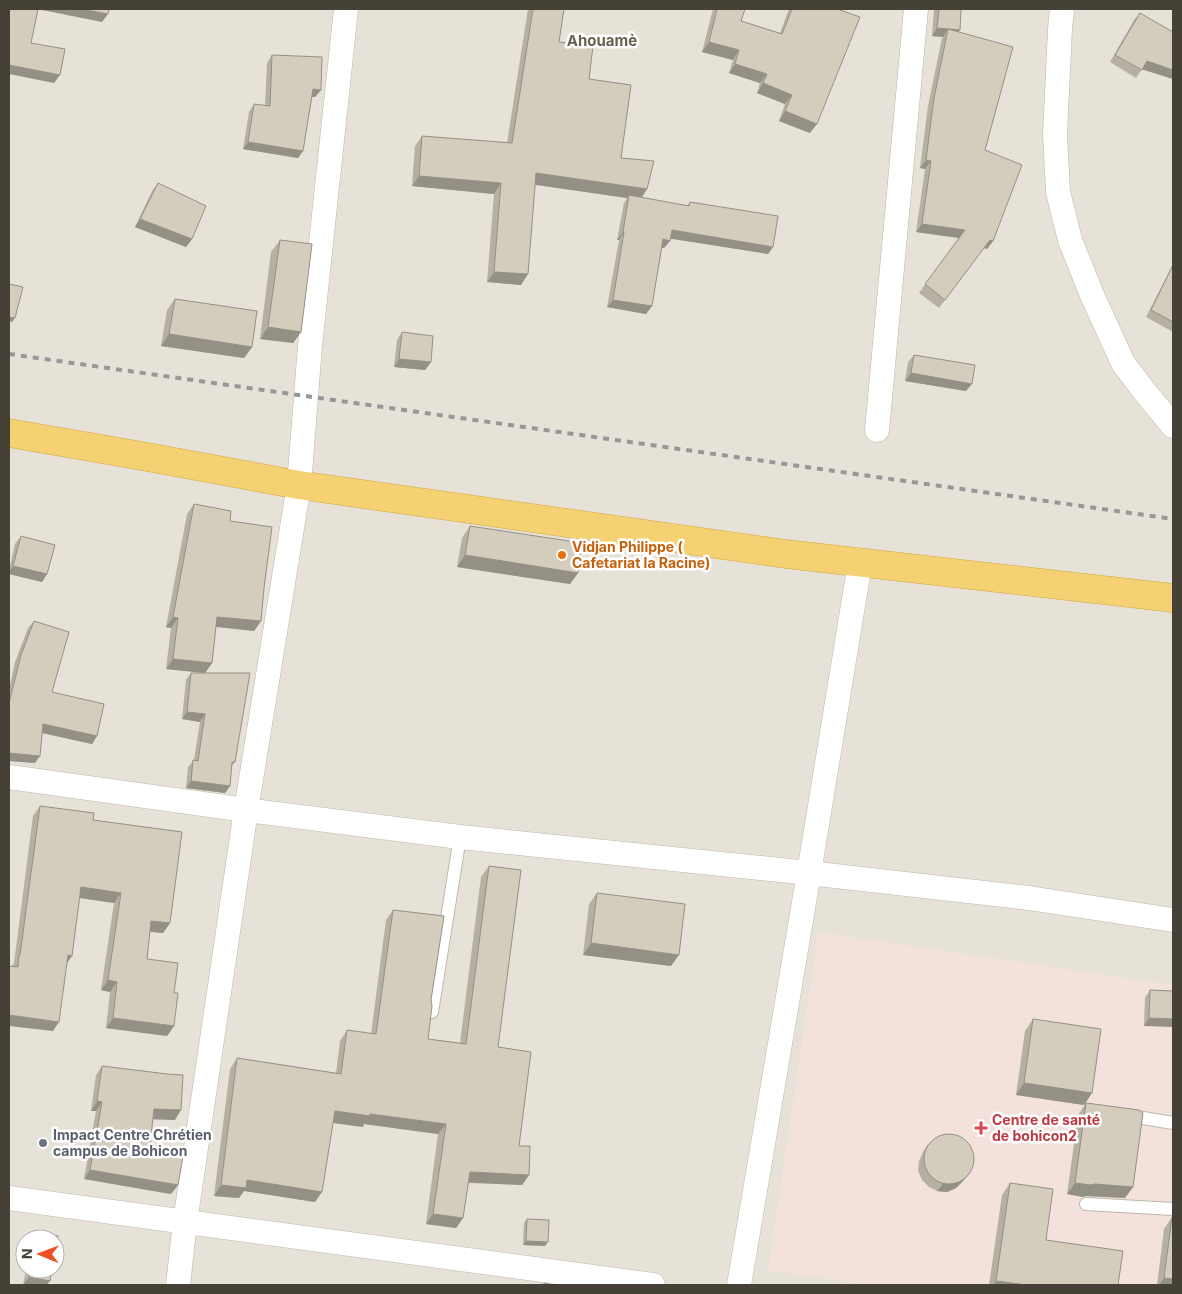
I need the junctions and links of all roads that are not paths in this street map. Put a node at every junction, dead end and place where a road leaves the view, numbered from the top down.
1 (346, 9) edge
2 (1062, 9) edge
3 (910, 10) edge
4 (1173, 426) edge
5 (877, 430) dead end
6 (9, 433) edge
7 (298, 485) junction
8 (860, 563) junction
9 (1173, 598) edge
10 (9, 777) edge
11 (246, 810) junction
12 (460, 837) junction
13 (809, 873) junction
14 (1173, 920) edge
15 (432, 1012) edge
16 (1137, 1117) edge
17 (1173, 1123) edge
18 (9, 1198) edge
19 (1086, 1204) edge
20 (1173, 1208) edge
21 (185, 1222) junction
22 (178, 1285) edge
23 (653, 1285) edge
24 (739, 1285) edge

1 - 7 street
2 - 4 street
3 - 5 street
6 - 7 highway
7 - 8 highway
7 - 11 street
8 - 9 highway
8 - 13 street
10 - 11 street
11 - 12 street
11 - 21 street
12 - 13 street
12 - 15 lane
13 - 14 street
13 - 24 street
16 - 17 lane
18 - 21 street
19 - 20 lane
21 - 22 street
21 - 23 street

